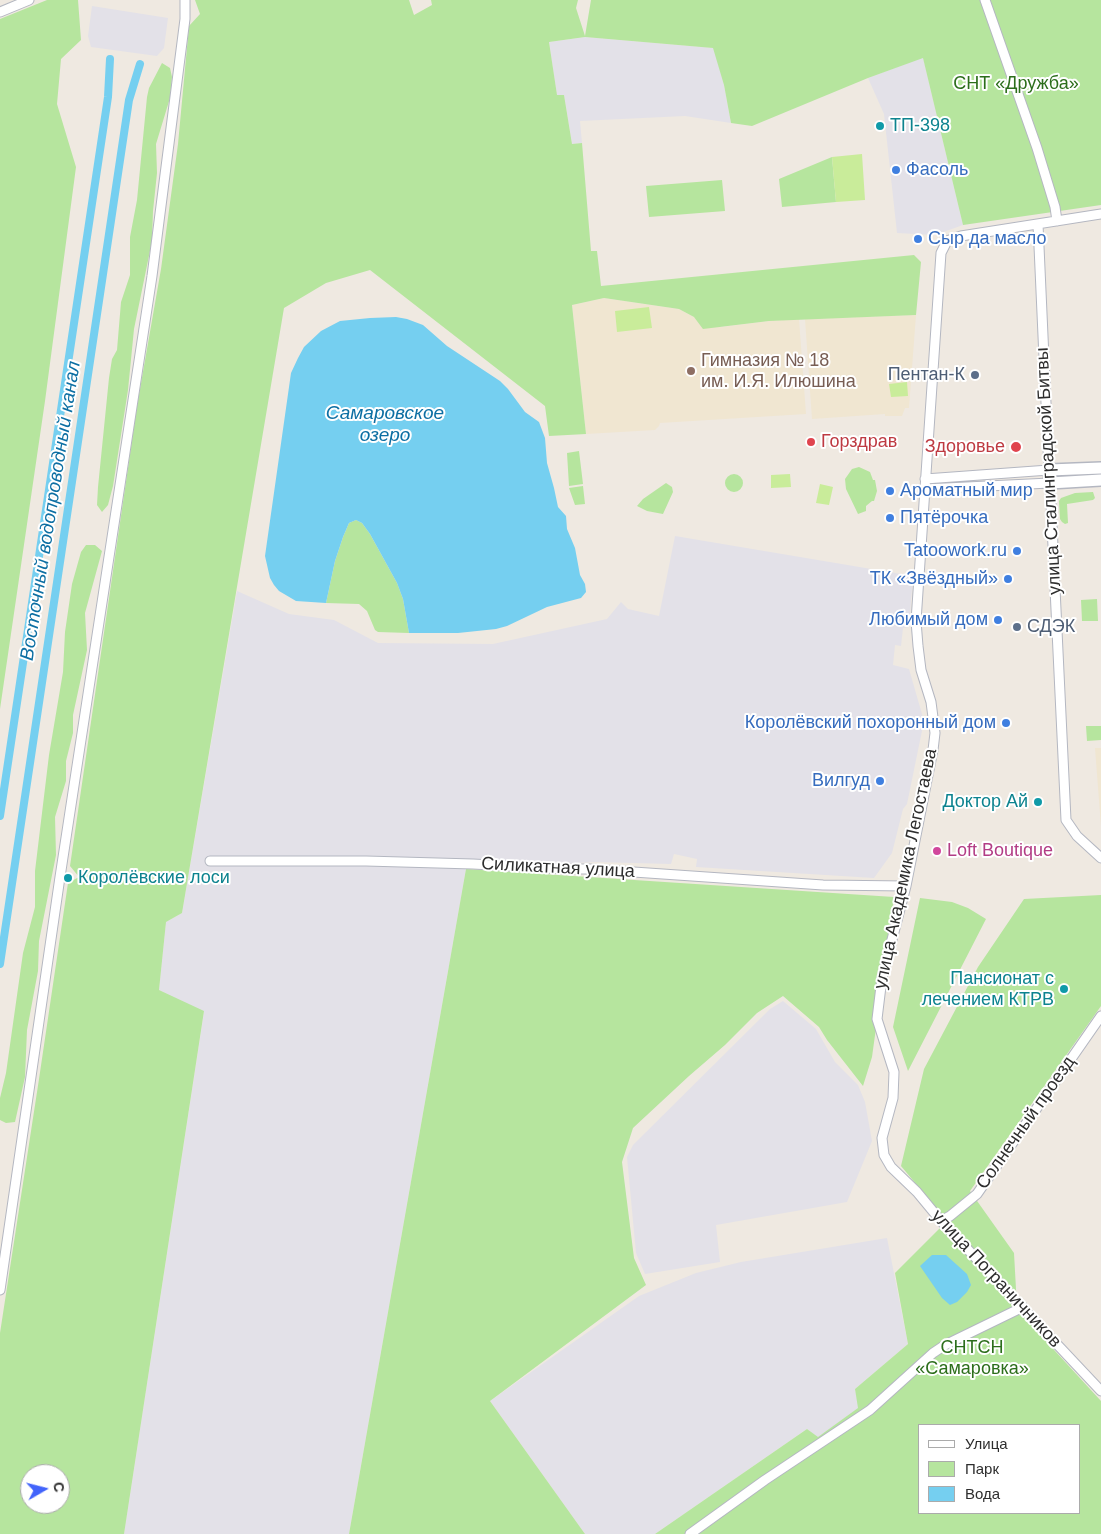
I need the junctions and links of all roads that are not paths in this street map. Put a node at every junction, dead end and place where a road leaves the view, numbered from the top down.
1 (29, 0) edge
2 (185, 0) edge
3 (985, 0) edge
4 (0, 12) edge
5 (1101, 214) edge
6 (1057, 221) junction
7 (1038, 224) junction
8 (1101, 468) edge
9 (1049, 470) junction
10 (1101, 480) edge
11 (1050, 483) junction
12 (925, 484) junction
13 (1101, 858) edge
14 (210, 861) dead end
15 (906, 886) junction
16 (1101, 1016) edge
17 (891, 1167) joint
18 (941, 1221) junction
19 (0, 1290) edge
20 (1022, 1307) junction
21 (1101, 1391) edge
22 (690, 1534) edge

1 - 4 street
2 - 19 street
3 - 6 street
5 - 6 street
6 - 7 street
7 - 9 street, улица Сталинградской Битвы
7 - 12 street, улица Академика Легостаева
8 - 9 street
9 - 11 street, улица Сталинградской Битвы
9 - 12 street
10 - 11 street
11 - 12 street
11 - 13 street, улица Сталинградской Битвы
12 - 15 street, улица Академика Легостаева
14 - 15 street, Силикатная улица
15 - 17 street, улица Академика Легостаева
16 - 18 street, Солнечный проезд
17 - 18 street, улица Пограничников
18 - 20 street, улица Пограничников
20 - 21 street, улица Пограничников
20 - 22 street

